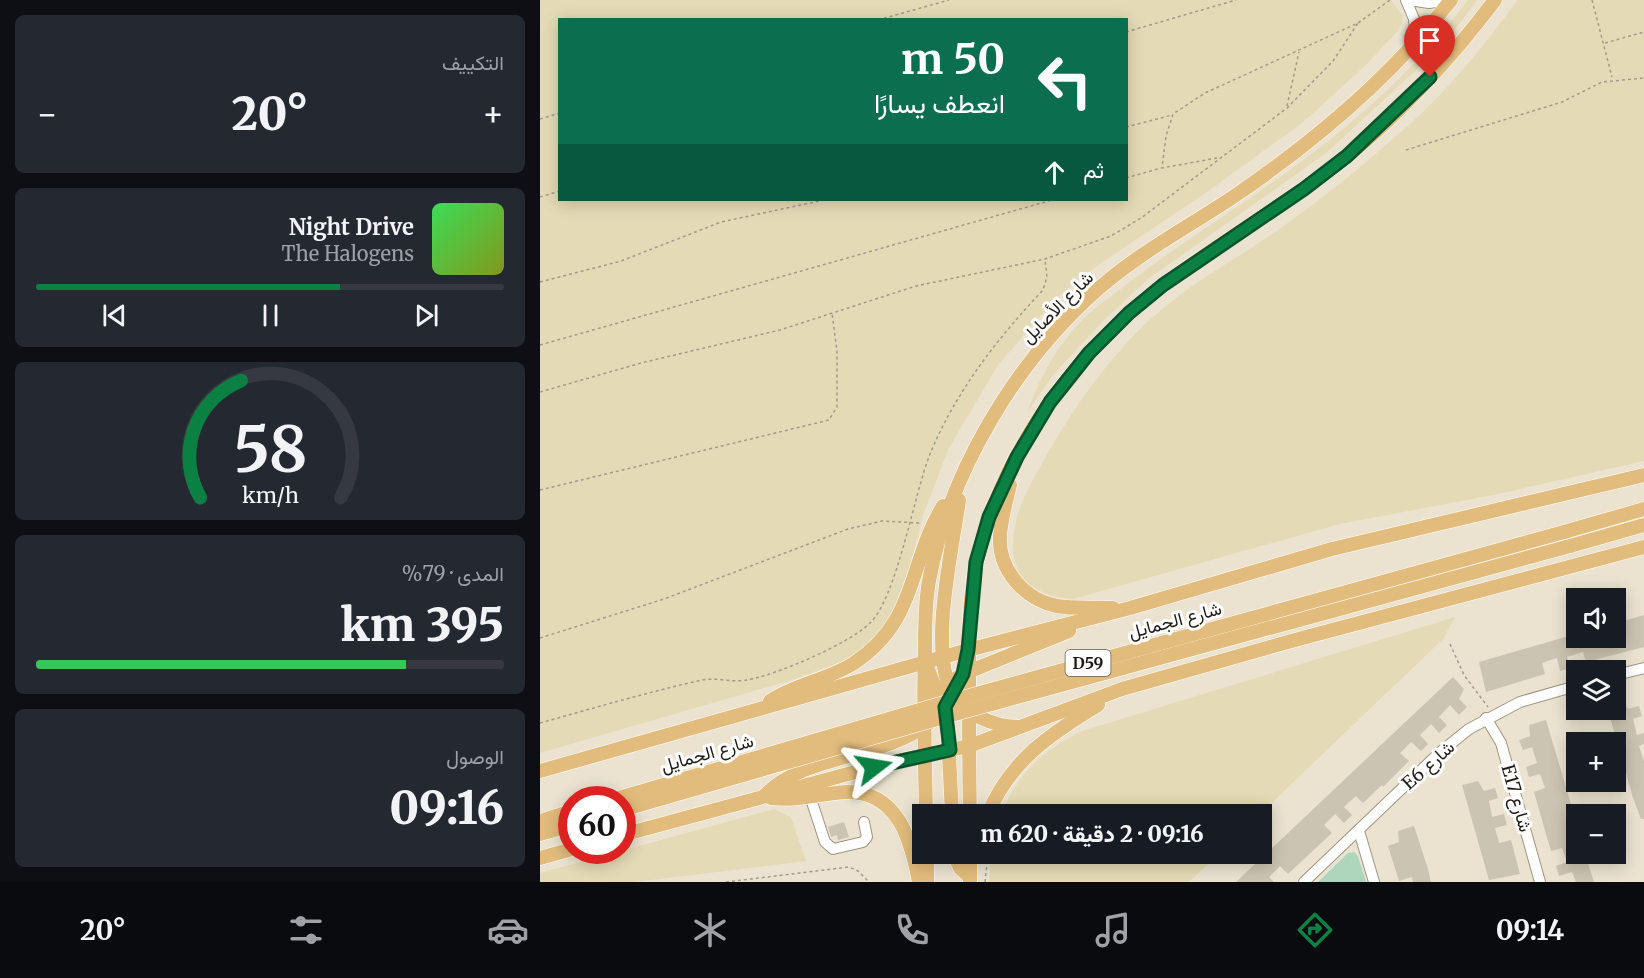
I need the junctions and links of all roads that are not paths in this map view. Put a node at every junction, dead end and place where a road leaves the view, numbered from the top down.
1 (1407, 0) edge
2 (1449, 0) edge
3 (1495, 0) edge
4 (1416, 41) junction
5 (1017, 457) junction
6 (1644, 475) edge
7 (961, 483) junction
8 (1644, 509) edge
9 (1644, 525) edge
10 (1644, 547) edge
11 (1130, 608) junction
12 (968, 650) junction
13 (944, 657) junction
14 (924, 663) junction
15 (1644, 668) edge
16 (966, 672) junction
17 (1626, 672) edge
18 (1122, 689) junction
19 (1566, 689) edge
20 (947, 694) junction
21 (762, 709) junction
22 (969, 710) junction
23 (1489, 716) junction
24 (927, 724) junction
25 (1021, 727) junction
26 (969, 746) junction
27 (950, 750) junction
28 (926, 755) junction
29 (540, 771) edge
30 (636, 793) edge
31 (764, 796) junction
32 (810, 796) junction
33 (926, 804) edge
34 (952, 804) edge
35 (970, 804) edge
36 (993, 804) edge
37 (636, 806) edge
38 (558, 815) edge
39 (540, 821) edge
40 (864, 822) dead end
41 (558, 829) edge
42 (636, 831) edge
43 (1359, 831) junction
44 (540, 834) edge
45 (558, 853) edge
46 (540, 858) edge
47 (927, 864) edge
48 (958, 864) edge
49 (970, 864) edge
50 (974, 864) edge
51 (970, 880) edge
52 (919, 882) edge
53 (927, 882) edge
54 (1304, 882) edge
55 (1374, 882) edge
56 (1540, 882) edge

1 - 2 street
1 - 4 street
2 - 4 main road, شارع الأصايل
3 - 5 main road
4 - 7 main road, شارع الأصايل
5 - 11 main road
5 - 12 main road
6 - 11 main road, D59
7 - 13 main road
7 - 14 main road, شارع الأصايل
7 - 21 main road
8 - 30 main road, شارع الجمايل / D59, bridge
9 - 37 main road, شارع الجمايل / D59, bridge
10 - 18 main road, D59
11 - 12 main road, D59
11 - 16 main road
12 - 13 main road, D59
12 - 16 main road
13 - 14 main road, D59
13 - 20 main road
14 - 20 main road
14 - 21 main road, D59
14 - 24 main road, شارع الأصايل
15 - 17 street
16 - 20 main road
16 - 22 main road
18 - 25 main road, D59
18 - 36 main road
19 - 23 street, E6 شارع
20 - 22 main road
20 - 24 main road
20 - 27 main road
21 - 29 main road, D59
22 - 25 main road
22 - 26 main road
23 - 43 street, E6 شارع
23 - 56 street, E17 شارع
24 - 28 main road
24 - 31 main road
25 - 26 main road, D59
26 - 27 main road, D59
26 - 35 main road
27 - 28 main road, D59
27 - 34 main road
28 - 31 main road, D59
28 - 33 main road
31 - 32 main road
31 - 42 main road, D59
32 - 40 street
32 - 52 main road
38 - 39 main road
41 - 44 main road
43 - 54 street, E6 شارع
43 - 55 street
45 - 46 main road
47 - 53 main road
48 - 51 main road
49 - 51 main road
50 - 51 main road

